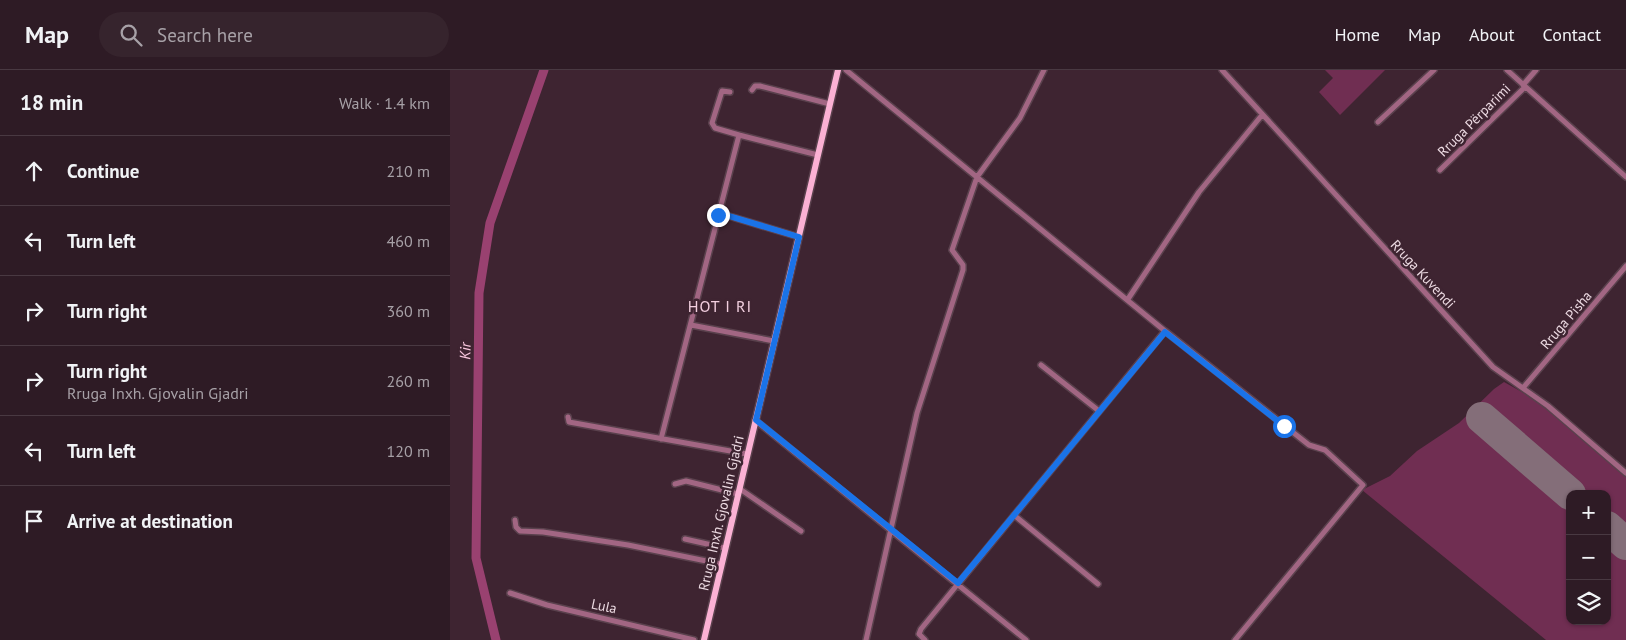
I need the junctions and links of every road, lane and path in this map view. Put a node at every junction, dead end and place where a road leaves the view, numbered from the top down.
1 (838, 70) edge
2 (846, 70) edge
3 (1044, 70) edge
4 (1222, 70) edge
5 (1434, 70) edge
6 (1507, 70) edge
7 (1536, 70) edge
8 (1524, 86) junction
9 (752, 90) dead end
10 (730, 92) dead end
11 (830, 104) junction
12 (1262, 114) junction
13 (1378, 122) dead end
14 (739, 135) junction
15 (818, 155) junction
16 (1440, 170) dead end
17 (977, 177) junction
18 (1626, 178) edge
19 (719, 213) junction
20 (799, 237) junction
21 (1626, 266) edge
22 (1128, 299) junction
23 (690, 325) junction
24 (1165, 332) junction
25 (774, 341) junction
26 (1041, 365) dead end
27 (1523, 388) junction
28 (1099, 411) junction
29 (568, 417) dead end
30 (756, 420) junction
31 (661, 439) junction
32 (747, 454) junction
33 (1626, 473) edge
34 (675, 484) dead end
35 (739, 492) junction
36 (1014, 515) junction
37 (515, 520) dead end
38 (892, 530) junction
39 (801, 531) dead end
40 (684, 539) dead end
41 (725, 548) junction
42 (722, 564) junction
43 (958, 583) junction
44 (1098, 584) dead end
45 (510, 593) dead end
46 (694, 640) edge
47 (704, 640) edge
48 (866, 640) edge
49 (925, 640) edge
50 (1026, 640) edge
51 (1235, 640) edge

1 - 11 main road, Rruga Inxh. Gjovalin Gjadri
2 - 17 street
3 - 17 street
4 - 12 street, Rruga Kuvendi
5 - 13 street
6 - 8 street, Rruga Përparimi
7 - 8 street
8 - 16 street, Rruga Përparimi
8 - 18 street, Rruga Përparimi
9 - 11 street
10 - 14 street
11 - 15 main road, Rruga Inxh. Gjovalin Gjadri
12 - 22 street
12 - 27 street, Rruga Kuvendi
14 - 15 street
14 - 19 street
15 - 20 main road, Rruga Inxh. Gjovalin Gjadri
17 - 22 street
17 - 38 street
19 - 20 street
19 - 23 street
20 - 25 main road, Rruga Inxh. Gjovalin Gjadri
21 - 27 street, Rruga Pisha
22 - 24 street
23 - 25 street
23 - 31 street
24 - 28 street
24 - 51 street
25 - 30 main road, Rruga Inxh. Gjovalin Gjadri
26 - 28 street
27 - 33 street, Rruga Kuvendi
28 - 36 street
29 - 31 street
30 - 32 main road, Rruga Inxh. Gjovalin Gjadri
30 - 38 street
31 - 32 street
32 - 35 main road, Rruga Inxh. Gjovalin Gjadri
34 - 35 street
35 - 39 street
35 - 41 main road, Rruga Inxh. Gjovalin Gjadri
36 - 43 street
36 - 44 street
37 - 42 street
38 - 43 street
38 - 48 street
40 - 41 street
41 - 42 main road, Rruga Inxh. Gjovalin Gjadri
42 - 47 main road, Rruga Inxh. Gjovalin Gjadri
43 - 49 street
43 - 50 street
45 - 46 street, Lula

